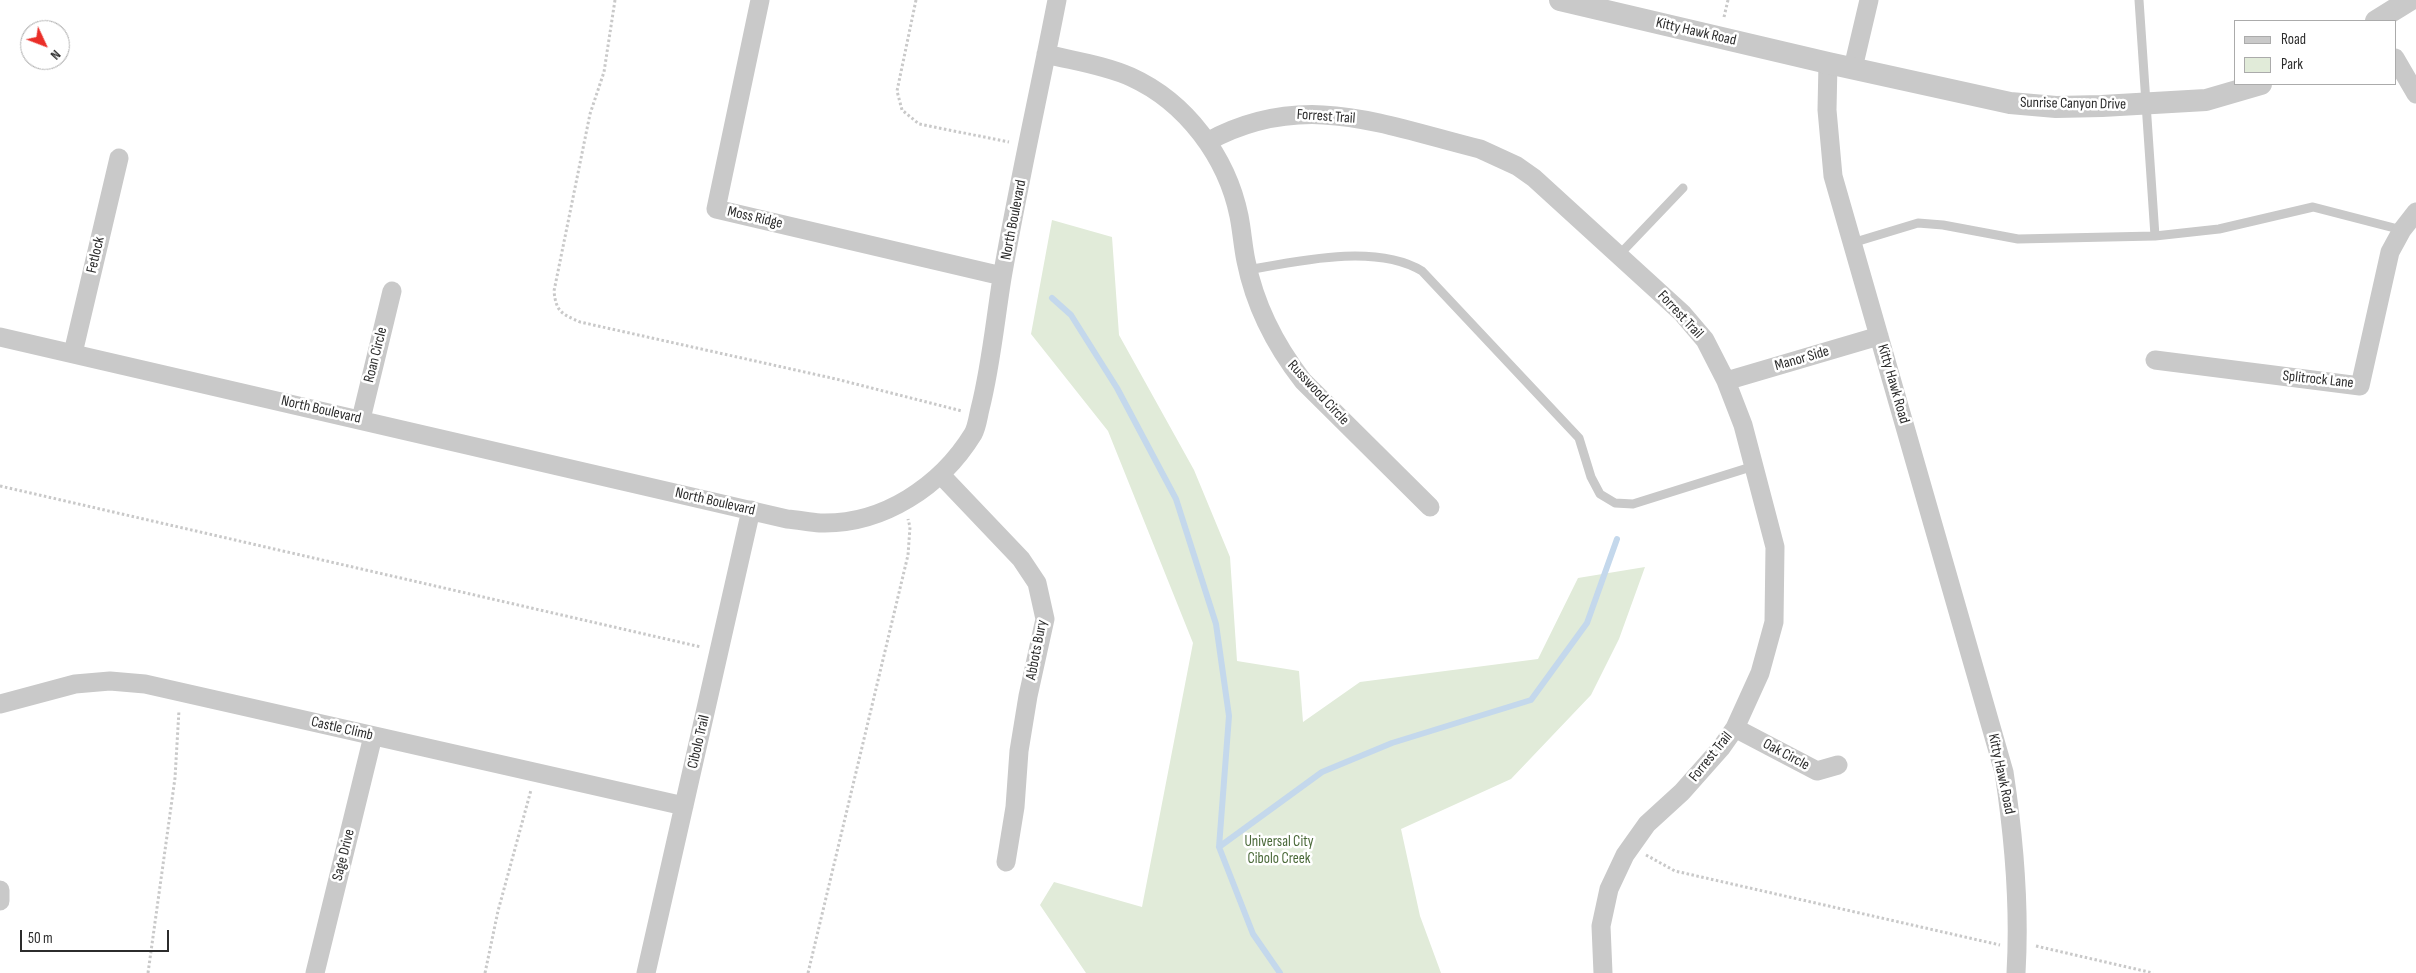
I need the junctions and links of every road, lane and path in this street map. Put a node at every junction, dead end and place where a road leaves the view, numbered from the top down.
1 (615, 0) edge
2 (760, 0) edge
3 (916, 0) edge
4 (1057, 0) edge
5 (1560, 0) edge
6 (1869, 0) edge
7 (2138, 0) edge
8 (2410, 0) edge
9 (2378, 20) edge
10 (1046, 54) junction
11 (2396, 60) edge
12 (1828, 63) junction
13 (1853, 68) junction
14 (2258, 85) edge
15 (2416, 94) edge
16 (2147, 104) junction
17 (1207, 142) junction
18 (1028, 146) junction
19 (119, 158) dead end
20 (1683, 188) dead end
21 (2416, 212) edge
22 (2402, 230) junction
23 (2155, 236) junction
24 (1852, 243) junction
25 (1619, 255) junction
26 (1248, 270) junction
27 (1002, 276) junction
28 (392, 290) dead end
29 (1879, 336) junction
30 (0, 337) edge
31 (73, 353) junction
32 (2155, 360) dead end
33 (1726, 381) junction
34 (979, 415) junction
35 (361, 419) junction
36 (1754, 466) junction
37 (941, 475) junction
38 (0, 486) edge
39 (903, 501) junction
40 (1430, 507) dead end
41 (751, 510) junction
42 (719, 651) junction
43 (180, 692) junction
44 (0, 704) edge
45 (1735, 728) junction
46 (373, 736) junction
47 (1838, 765) dead end
48 (535, 773) junction
49 (684, 806) junction
50 (1631, 846) junction
51 (1006, 862) dead end
52 (0, 890) edge
53 (0, 901) edge
54 (2018, 949) junction
55 (148, 973) edge
56 (314, 973) edge
57 (485, 973) edge
58 (646, 973) edge
59 (808, 973) edge
60 (1603, 973) edge
61 (2016, 973) edge
62 (2153, 973) edge

1 - 34 path
2 - 27 street, Moss Ridge
3 - 18 path
4 - 10 street, North Boulevard
5 - 12 street, Kitty Hawk Road
6 - 13 street
7 - 16 lane
8 - 9 street
10 - 17 street
10 - 18 street, North Boulevard
11 - 15 street
12 - 13 street, Sunrise Canyon Drive
12 - 24 street, Kitty Hawk Road
13 - 16 street, Sunrise Canyon Drive
14 - 16 street, Sunrise Canyon Drive
16 - 23 lane
17 - 25 street, Forrest Trail
17 - 26 street, Russwood Circle
18 - 27 street, North Boulevard
19 - 31 street, Fetlock
20 - 25 lane
21 - 22 street, Splitrock Lane
22 - 23 lane
22 - 32 street, Splitrock Lane
23 - 24 lane
24 - 29 street, Kitty Hawk Road
25 - 33 street, Forrest Trail
26 - 36 lane
26 - 40 street, Russwood Circle
27 - 34 street, North Boulevard
28 - 35 street, Roan Circle
29 - 33 street, Manor Side
29 - 54 street, Kitty Hawk Road
30 - 31 street, North Boulevard
31 - 35 street, North Boulevard
33 - 36 street, Forrest Trail
34 - 37 street, North Boulevard
35 - 41 street, North Boulevard
36 - 45 street, Forrest Trail
37 - 39 street, North Boulevard
37 - 51 street, Abbots Bury
38 - 42 path
39 - 41 street, North Boulevard
39 - 59 path
41 - 42 street, Cibolo Trail
42 - 49 street, Cibolo Trail
43 - 44 street, Castle Climb
43 - 46 street, Castle Climb
43 - 55 path
45 - 47 street, Oak Circle
45 - 50 street, Forrest Trail
46 - 48 street, Castle Climb
46 - 56 street, Sage Drive
48 - 49 street, Castle Climb
48 - 57 path
49 - 58 street, Cibolo Trail
50 - 54 path
50 - 60 street, Forrest Trail
52 - 53 street
54 - 61 street, Kitty Hawk Road
54 - 62 path

